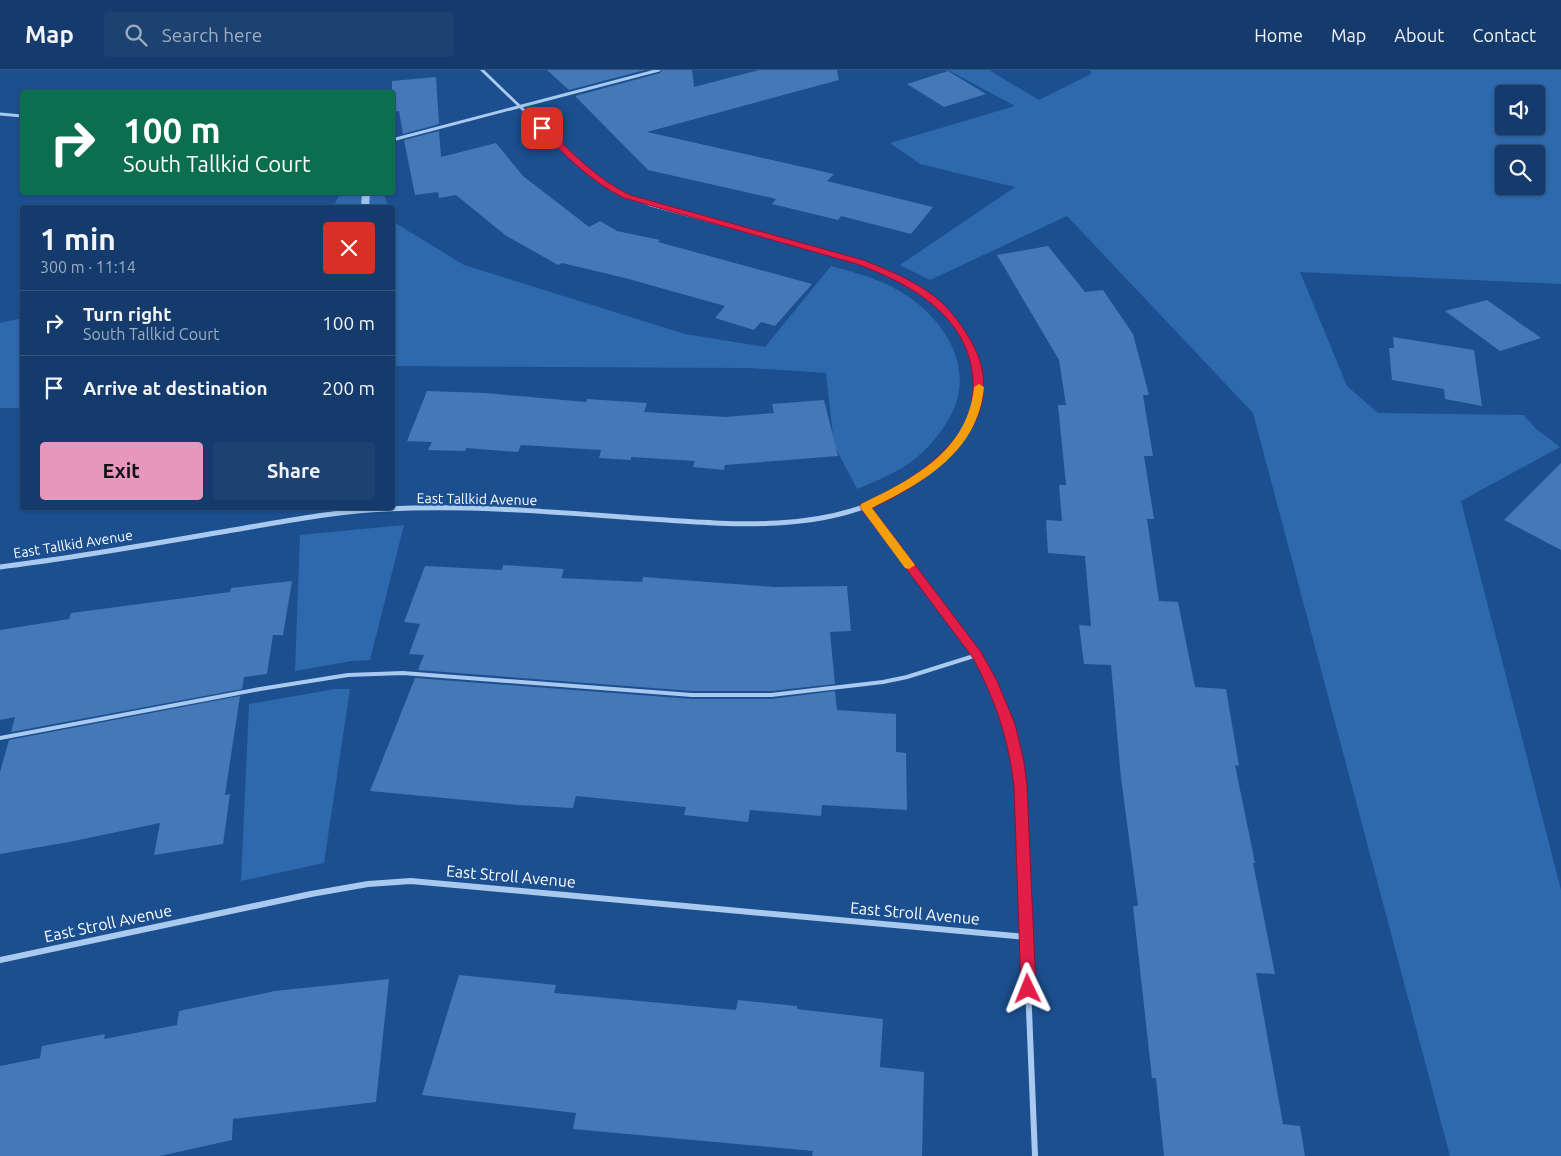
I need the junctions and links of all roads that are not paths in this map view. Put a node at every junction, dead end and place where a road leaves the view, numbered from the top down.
1 (482, 70) edge
2 (659, 70) edge
3 (520, 107) junction
4 (0, 114) edge
5 (20, 116) edge
6 (395, 139) edge
7 (865, 507) junction
8 (395, 509) edge
9 (377, 510) edge
10 (0, 567) edge
11 (977, 655) junction
12 (0, 738) edge
13 (1026, 937) junction
14 (0, 960) edge
15 (1035, 1156) edge

1 - 3 street, East Tallkid Avenue
2 - 3 street
3 - 6 street
3 - 7 street, East Tallkid Avenue
4 - 5 street
7 - 8 street, East Tallkid Avenue
7 - 11 street
9 - 10 street, East Tallkid Avenue
11 - 12 lane
11 - 13 street
13 - 14 street, East Stroll Avenue
13 - 15 street

